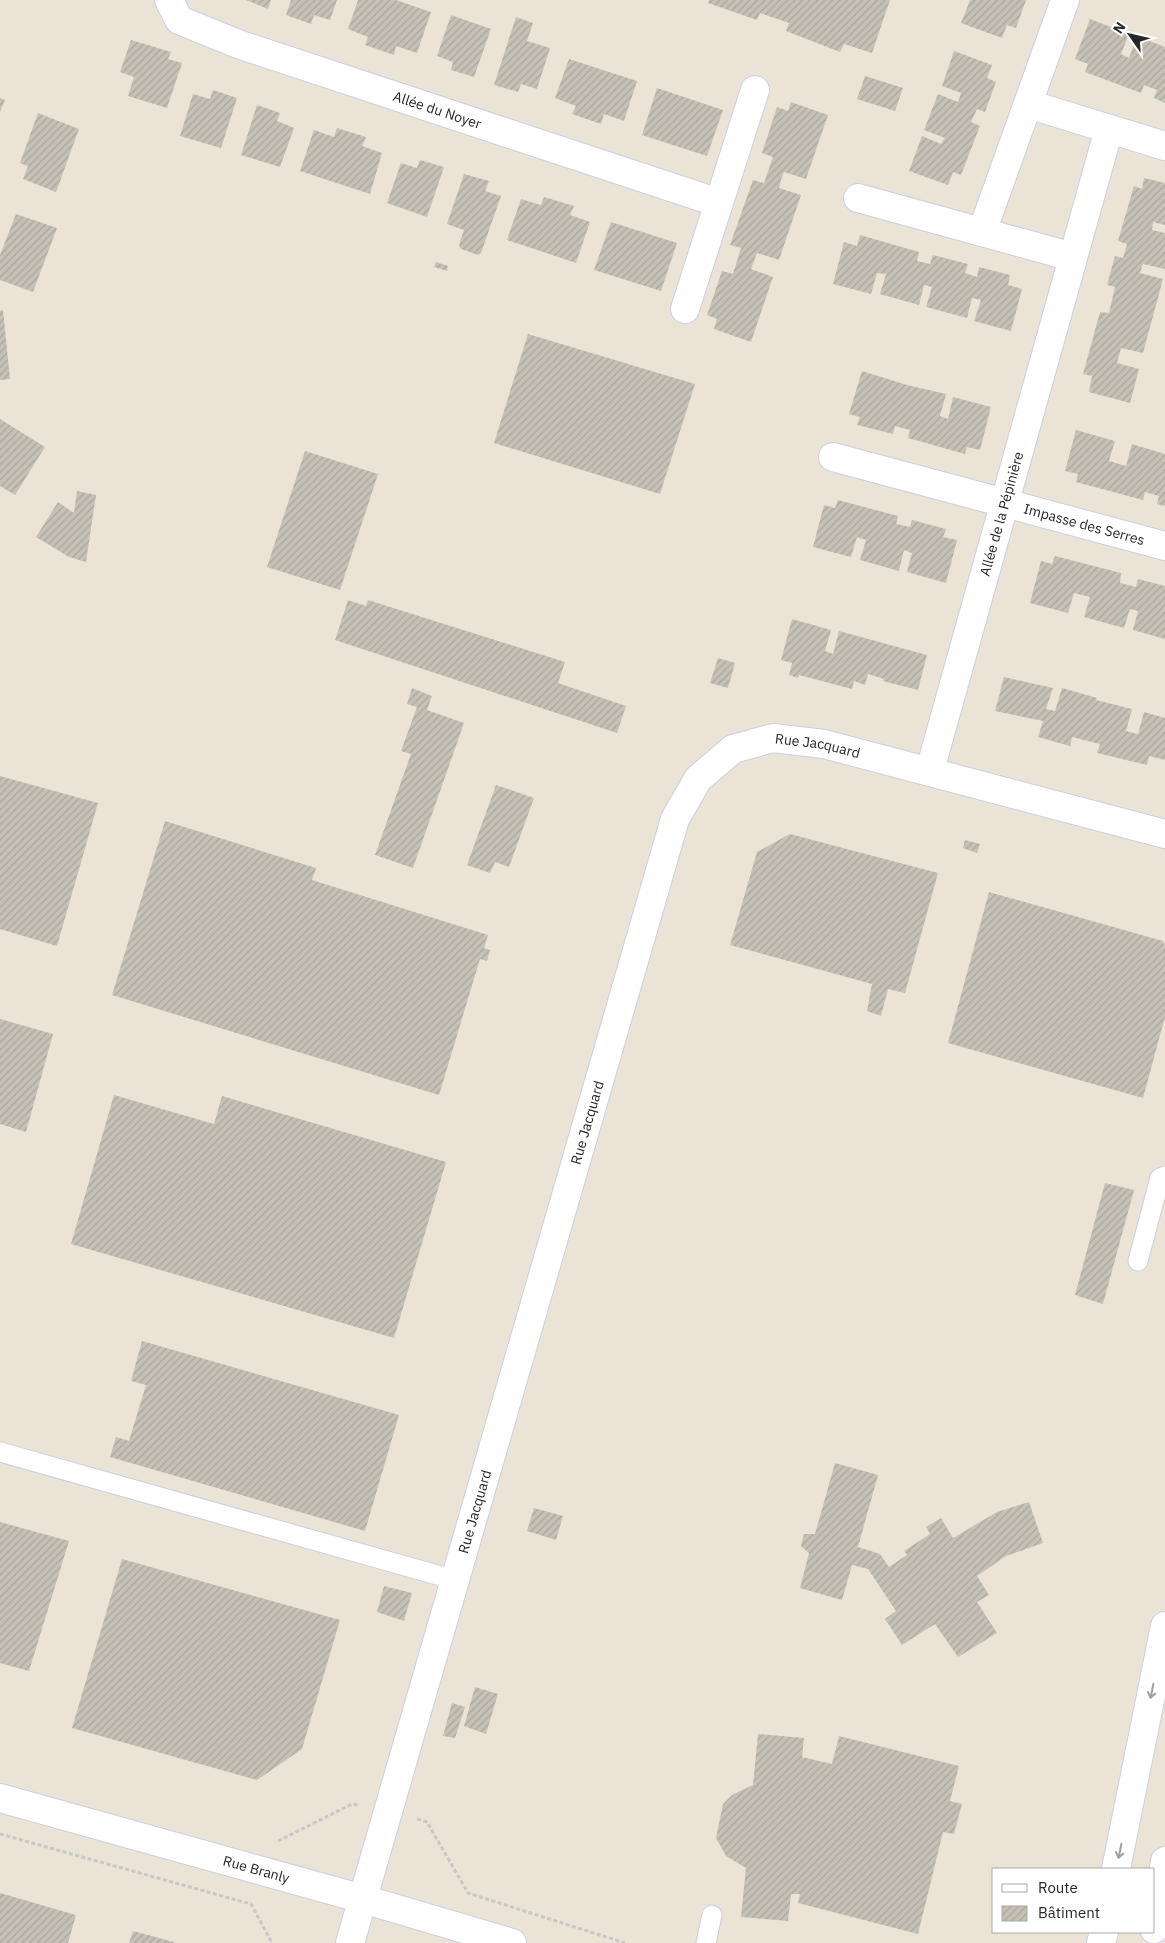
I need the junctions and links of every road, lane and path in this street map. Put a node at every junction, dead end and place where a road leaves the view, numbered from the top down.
1 (169, 0) edge
2 (1065, 0) edge
3 (755, 90) dead end
4 (1028, 104) junction
5 (1109, 129) junction
6 (1165, 146) edge
7 (858, 198) dead end
8 (719, 203) junction
9 (982, 232) junction
10 (1073, 257) junction
11 (685, 309) dead end
12 (833, 457) dead end
13 (1004, 503) junction
14 (1165, 546) edge
15 (930, 770) junction
16 (1165, 834) edge
17 (1165, 1176) edge
18 (1138, 1261) dead end
19 (0, 1452) edge
20 (455, 1580) junction
21 (1165, 1626) edge
22 (0, 1798) edge
23 (388, 1811) junction
24 (0, 1834) edge
25 (271, 1839) dead end
26 (1165, 1861) edge
27 (1116, 1868) edge
28 (363, 1899) junction
29 (712, 1915) dead end
30 (1155, 1924) edge
31 (272, 1943) edge
32 (350, 1943) edge
33 (512, 1943) edge
34 (625, 1943) edge
35 (706, 1943) edge

1 - 8 street, Allée du Noyer
2 - 4 street
3 - 8 street
4 - 5 street
4 - 9 street
5 - 6 street
5 - 10 street, Allée de la Pépinière
7 - 9 street
8 - 11 street
9 - 10 street
10 - 13 street, Allée de la Pépinière
12 - 13 street, Impasse des Serres
13 - 14 street, Impasse des Serres
13 - 15 street, Allée de la Pépinière
15 - 16 street, Rue Jacquard
15 - 20 street, Rue Jacquard
17 - 18 lane
19 - 20 lane
20 - 23 street, Rue Jacquard
21 -> 27 street
22 - 28 street, Rue Branly
23 - 25 path
23 - 28 street, Rue Jacquard
23 - 34 path
24 - 31 path
26 - 30 street
28 - 32 street, Rue Jacquard
28 - 33 street, Rue Branly
29 - 35 lane

